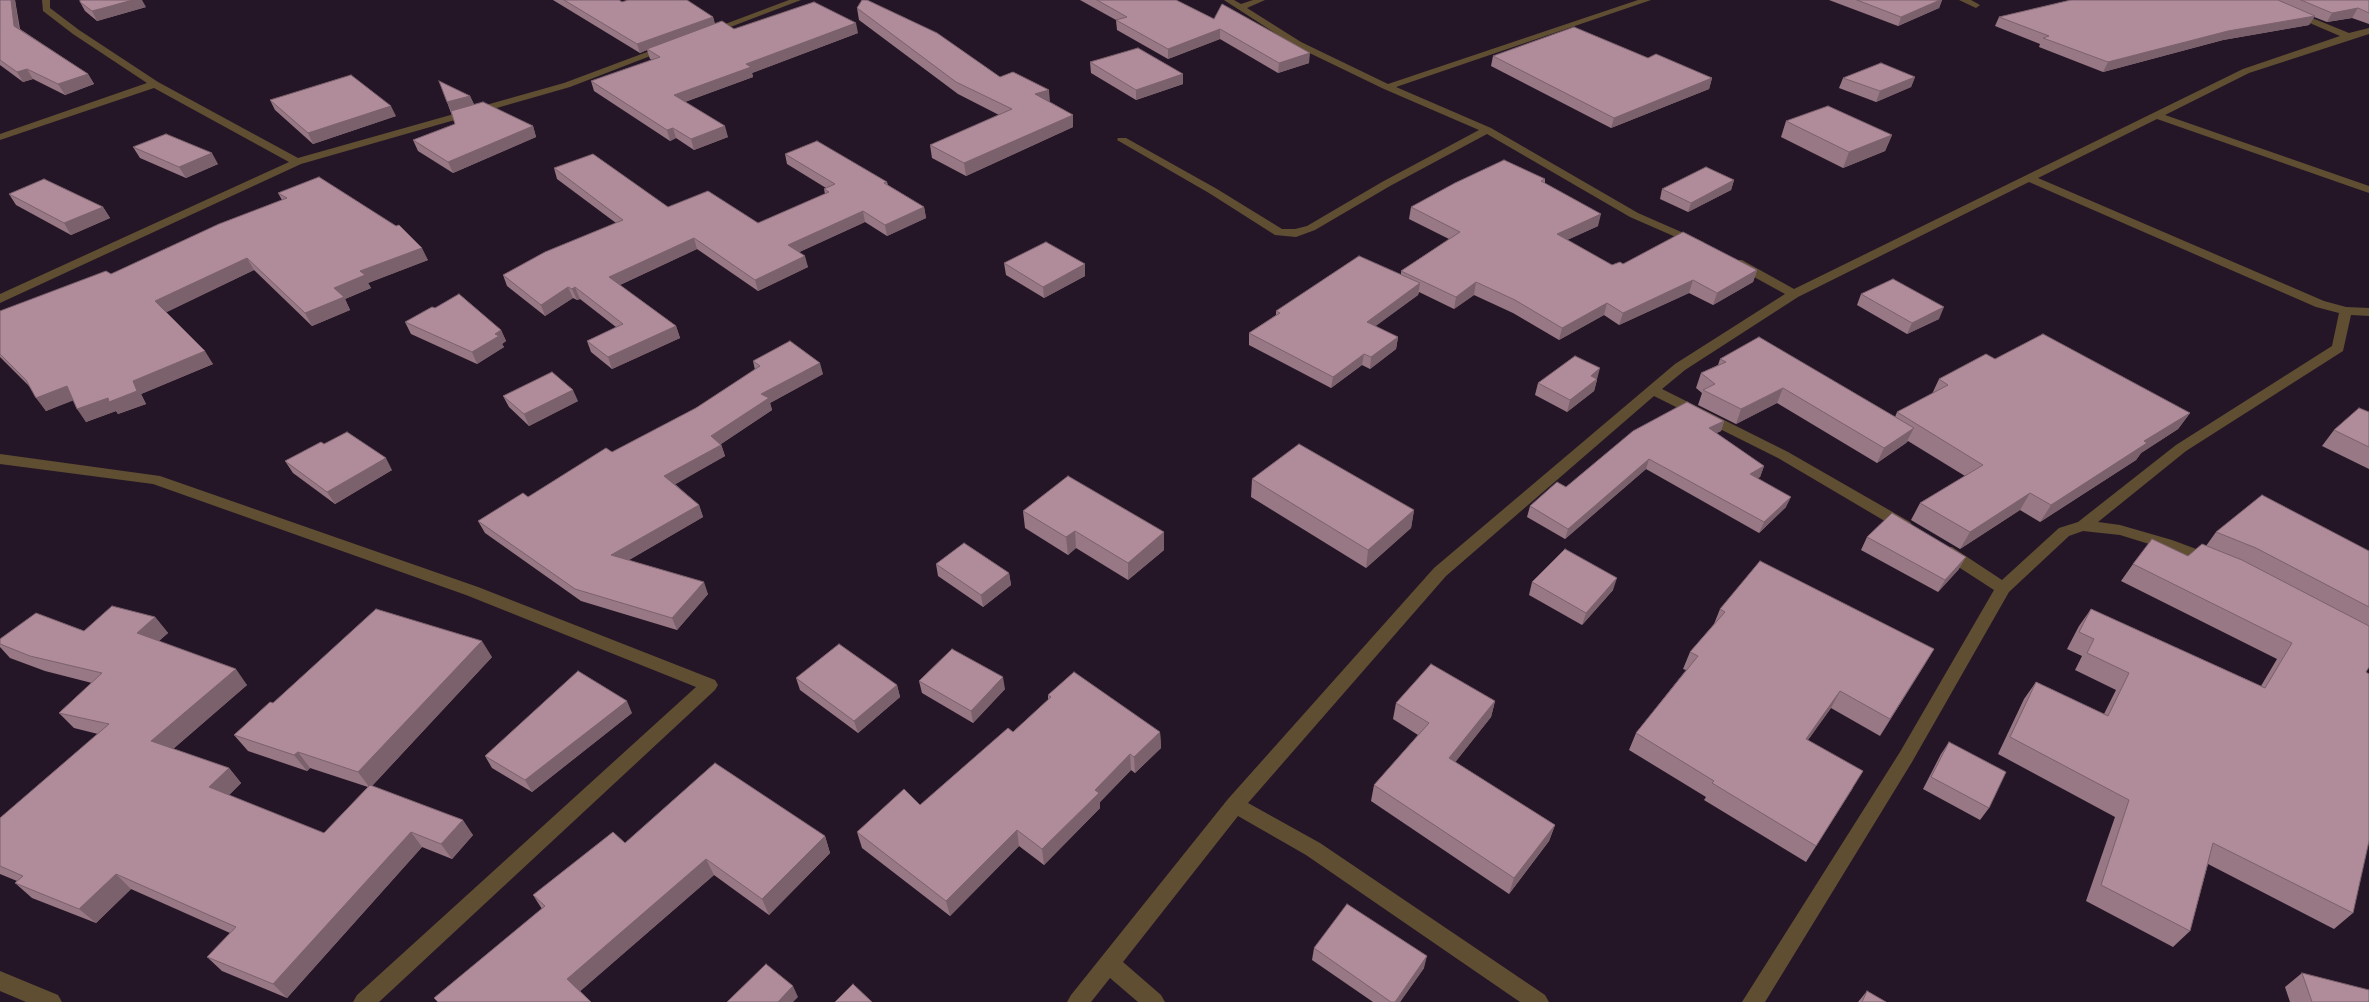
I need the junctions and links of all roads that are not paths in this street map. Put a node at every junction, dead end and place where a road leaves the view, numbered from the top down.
1 (46, 0) edge
2 (796, 0) edge
3 (1228, 0) edge
4 (1261, 0) edge
5 (1647, 0) edge
6 (1963, 0) edge
7 (2260, 0) edge
8 (1976, 5) dead end
9 (1242, 7) junction
10 (2369, 31) edge
11 (2348, 36) junction
12 (695, 37) edge
13 (677, 44) edge
14 (155, 84) junction
15 (1387, 87) junction
16 (2156, 115) junction
17 (1487, 130) junction
18 (0, 137) edge
19 (1122, 140) dead end
20 (297, 162) junction
21 (2028, 178) junction
22 (2369, 190) edge
23 (1706, 245) edge
24 (1730, 258) edge
25 (1794, 294) junction
26 (0, 299) edge
27 (2346, 311) junction
28 (2369, 312) edge
29 (1653, 390) junction
30 (0, 459) edge
31 (2083, 526) junction
32 (1920, 535) edge
33 (1937, 545) edge
34 (2227, 567) edge
35 (2003, 588) junction
36 (1235, 805) junction
37 (1110, 963) junction
38 (0, 981) edge
39 (51, 1002) edge
40 (364, 1002) edge
41 (1078, 1002) edge
42 (1154, 1002) edge
43 (1538, 1002) edge
44 (1753, 1002) edge

1 - 14 street
2 - 12 street
3 - 9 street
4 - 9 street
5 - 15 street
6 - 8 street
7 - 11 street
9 - 15 street
10 - 11 street
11 - 16 street
13 - 20 street
14 - 18 street
14 - 20 street
15 - 17 street
16 - 21 street
16 - 22 street
17 - 19 street
17 - 23 street
20 - 26 street
21 - 25 street
21 - 27 street
24 - 25 street
25 - 29 street
27 - 28 street
27 - 31 street
29 - 32 street
29 - 36 street
30 - 40 street
31 - 34 street
31 - 35 street
33 - 35 street
35 - 44 street
36 - 37 street
36 - 43 street
37 - 41 street
37 - 42 street
38 - 39 street

